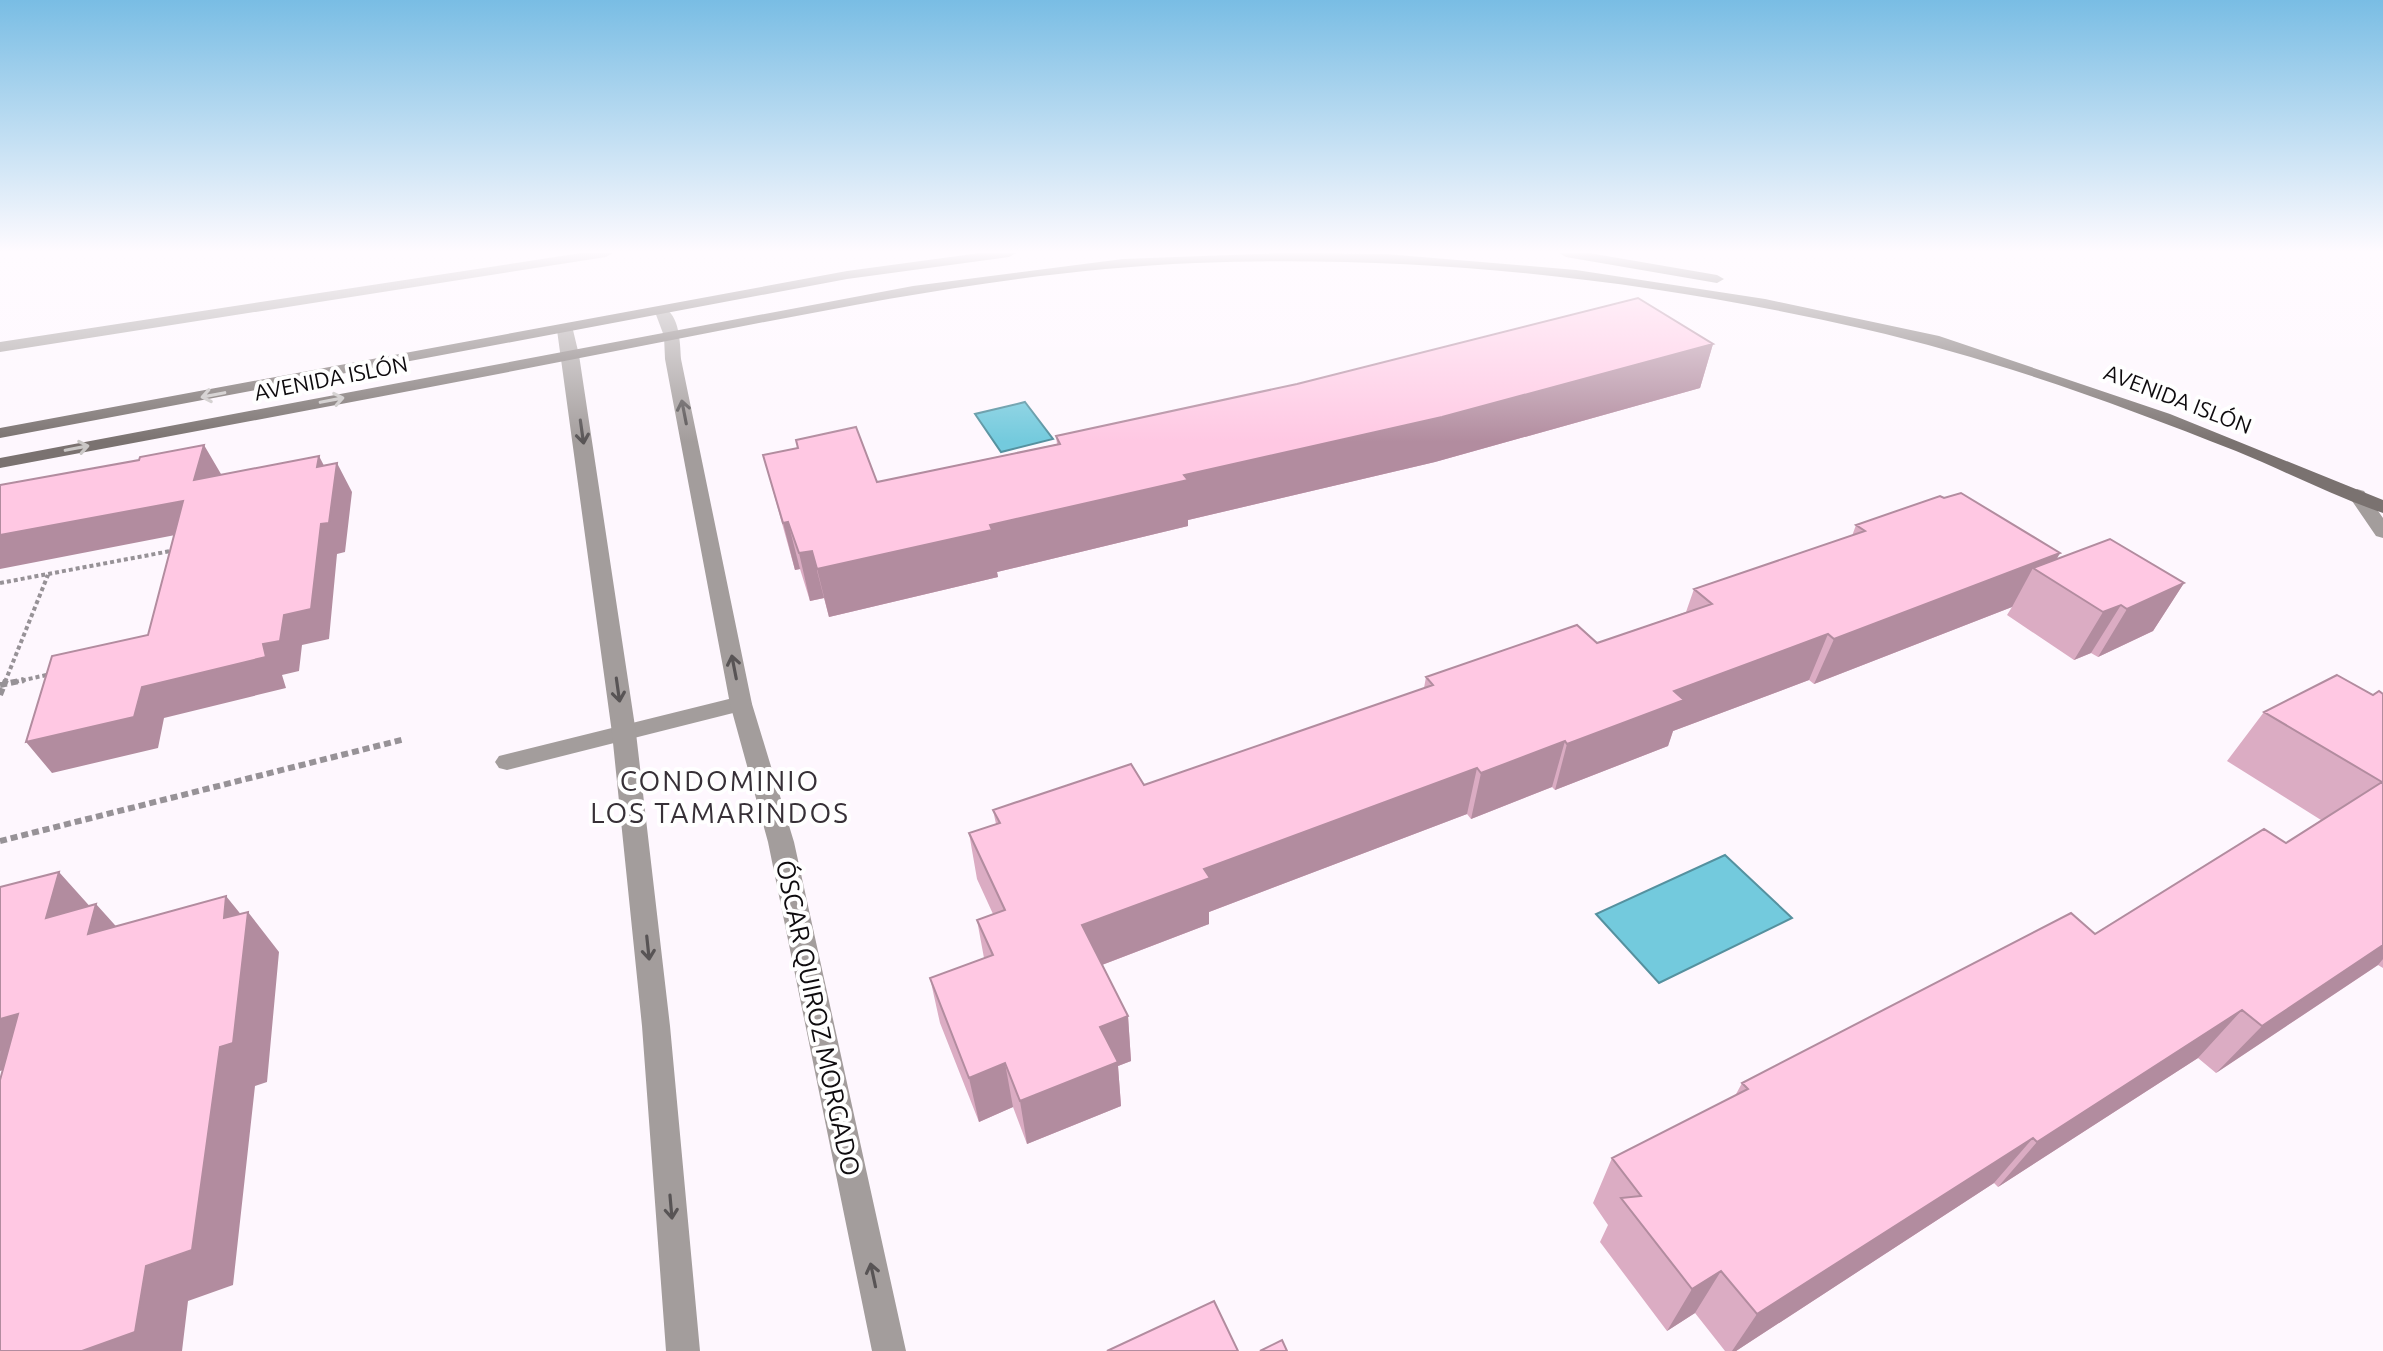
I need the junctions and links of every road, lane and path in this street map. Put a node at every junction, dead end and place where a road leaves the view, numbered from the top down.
1 (200, 316) edge
2 (641, 316) edge
3 (665, 316) edge
4 (774, 316) edge
5 (1829, 316) edge
6 (1861, 316) edge
7 (565, 330) junction
8 (672, 336) junction
9 (1952, 345) junction
10 (0, 347) edge
11 (571, 355) junction
12 (0, 433) edge
13 (0, 463) edge
14 (2357, 495) junction
15 (2383, 507) edge
16 (2383, 532) edge
17 (188, 548) edge
18 (48, 574) junction
19 (0, 583) edge
20 (66, 671) edge
21 (2, 685) edge
22 (0, 695) edge
23 (741, 704) junction
24 (624, 733) junction
25 (405, 739) dead end
26 (507, 762) dead end
27 (0, 841) edge
28 (683, 1351) edge
29 (889, 1351) edge

1 - 10 street
2 - 7 main road, AVENIDA ISLÓN
3 - 8 street, ÓSCAR QUIROZ MORGADO
4 - 8 main road, AVENIDA ISLÓN
5 - 9 main road, AVENIDA ISLÓN
6 - 9 main road, AVENIDA ISLÓN
7 - 11 street
7 -> 12 main road, AVENIDA ISLÓN
8 - 11 main road, AVENIDA ISLÓN
23 -> 8 street, ÓSCAR QUIROZ MORGADO
9 - 14 main road, AVENIDA ISLÓN
13 -> 11 main road, AVENIDA ISLÓN
11 -> 24 street
14 - 15 main road, AVENIDA ISLÓN
14 - 16 street
17 - 18 path
18 - 19 path
18 - 21 path
20 - 21 path
21 - 22 path
23 - 24 street
29 -> 23 street, ÓSCAR QUIROZ MORGADO
24 - 26 street
24 -> 28 street
25 - 27 path

